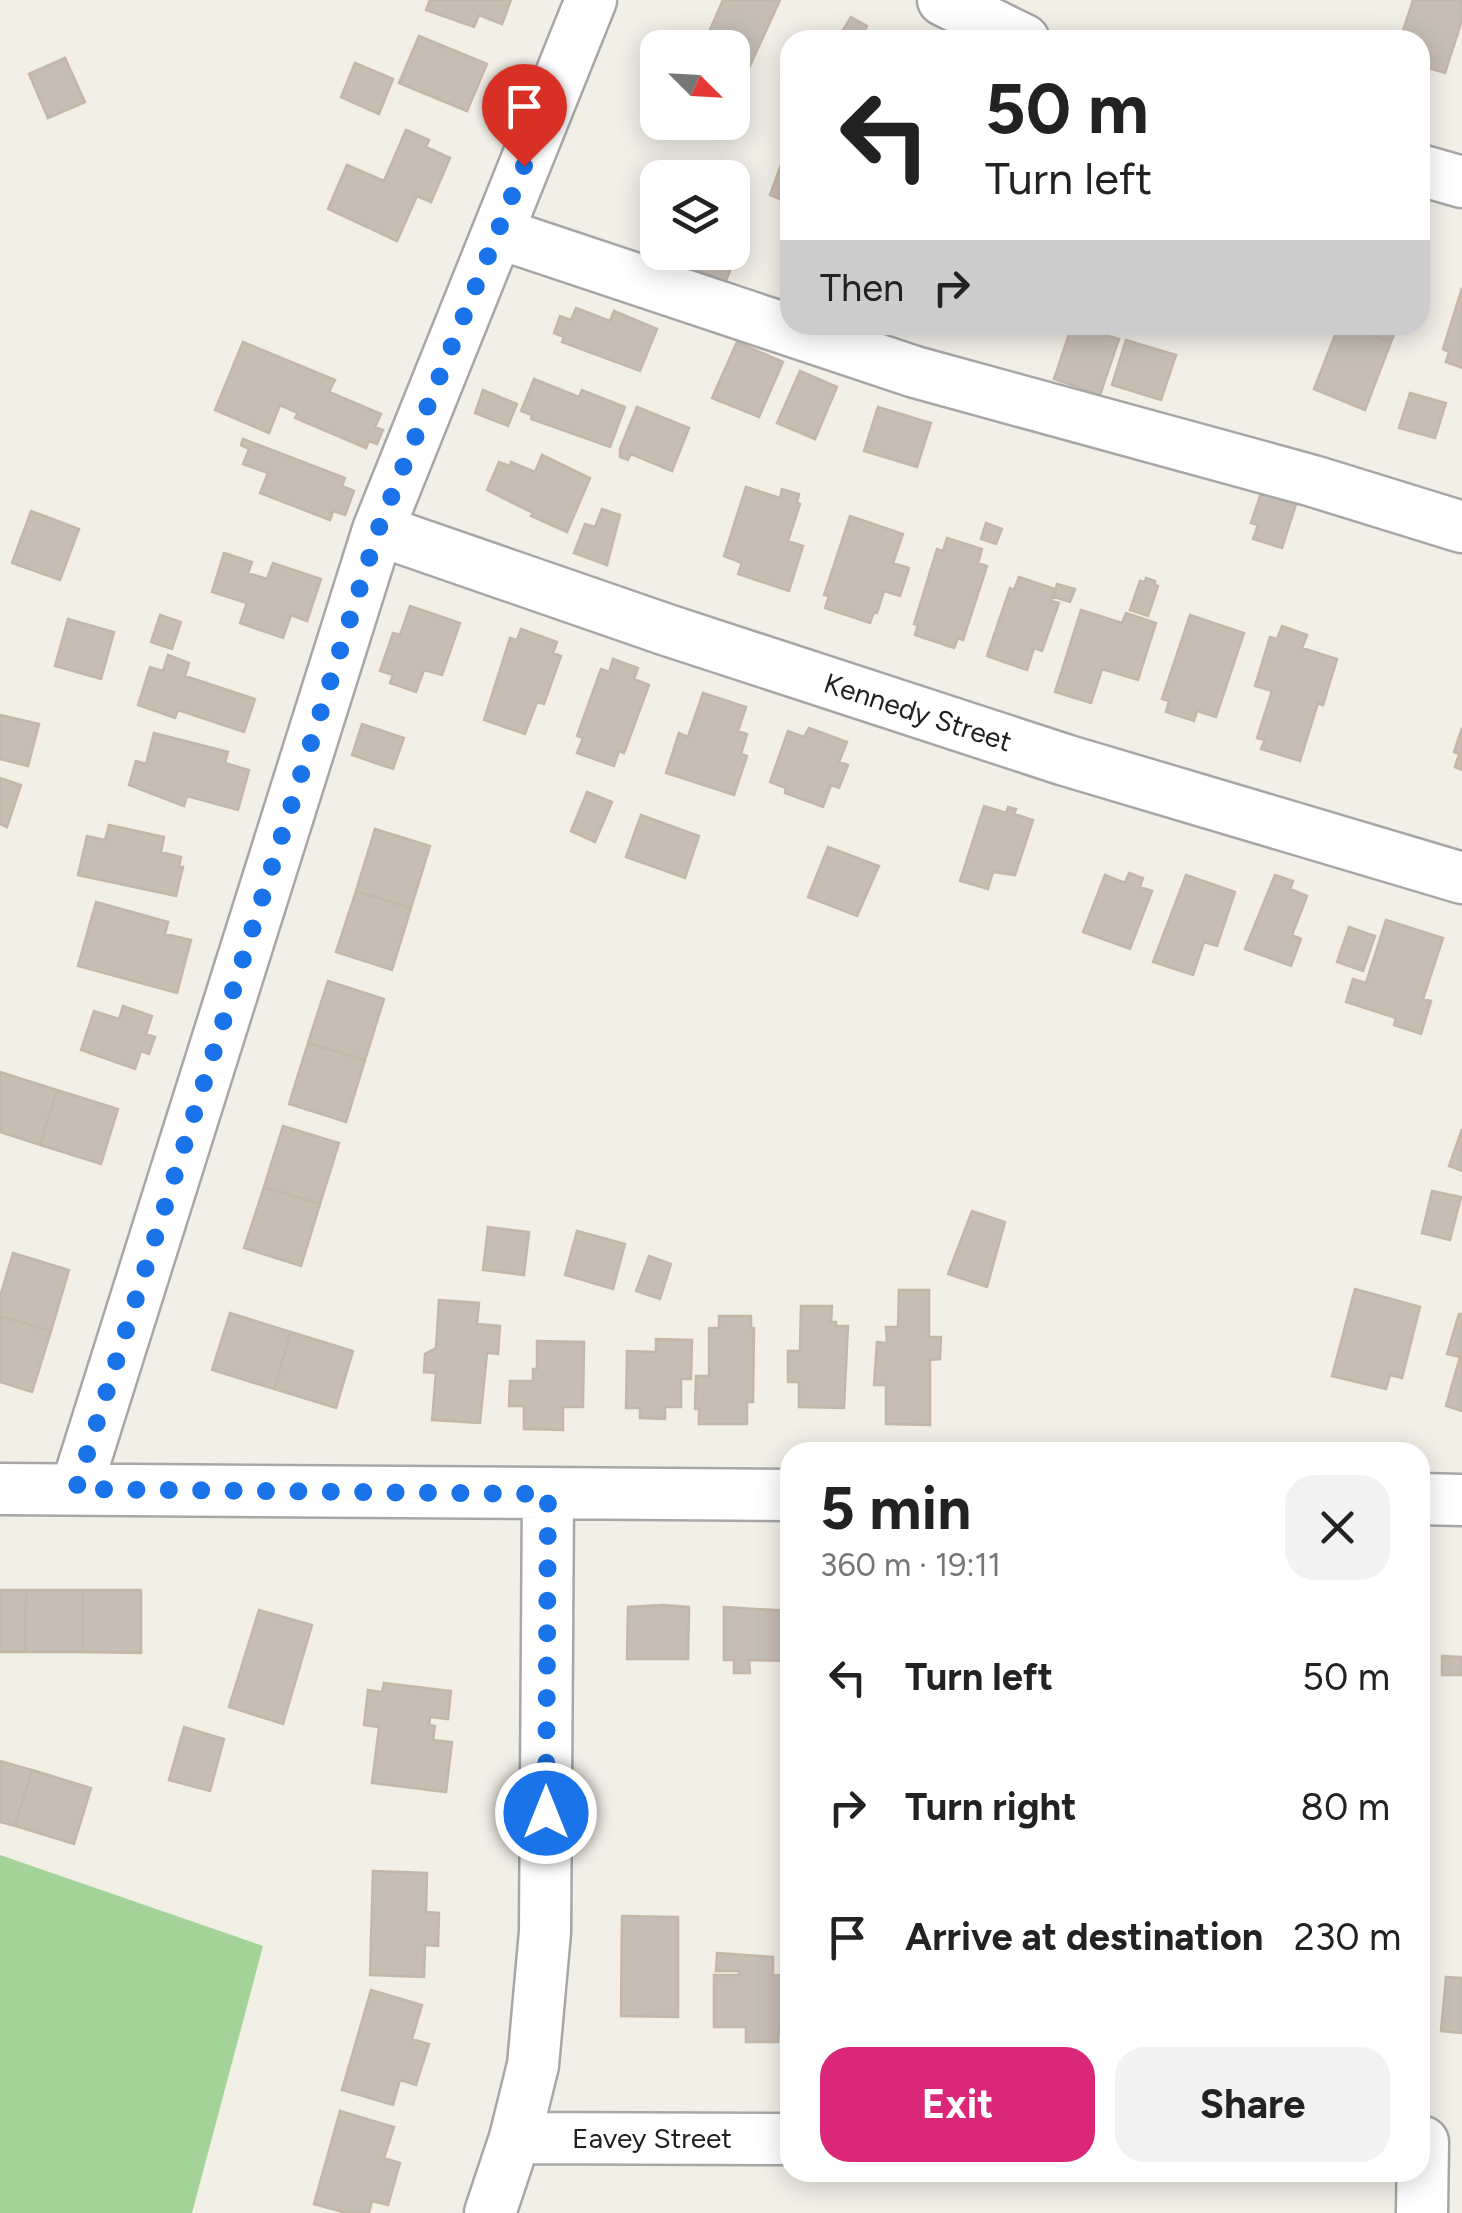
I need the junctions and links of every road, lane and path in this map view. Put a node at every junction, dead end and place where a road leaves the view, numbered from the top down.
1 (591, 0) edge
2 (943, 0) edge
3 (1004, 30) edge
4 (1430, 173) edge
5 (1462, 182) edge
6 (498, 233) junction
7 (780, 327) edge
8 (804, 335) edge
9 (1462, 527) edge
10 (378, 530) junction
11 (1462, 878) edge
12 (0, 1489) edge
13 (76, 1489) junction
14 (548, 1494) junction
15 (780, 1495) edge
16 (1430, 1499) edge
17 (1462, 1500) edge
18 (515, 2138) junction
19 (780, 2139) edge
20 (1435, 2143) edge
21 (1430, 2170) edge
22 (1428, 2182) edge
23 (490, 2213) edge
24 (1422, 2213) edge

1 - 6 street
2 - 3 street
4 - 5 street
6 - 7 street
6 - 10 street
8 - 9 street
10 - 11 street, Kennedy Street
10 - 13 street
12 - 13 street
13 - 14 street
14 - 15 street
14 - 18 street
16 - 17 street
18 - 19 street, Eavey Street
18 - 23 street
20 - 21 street
22 - 24 street

